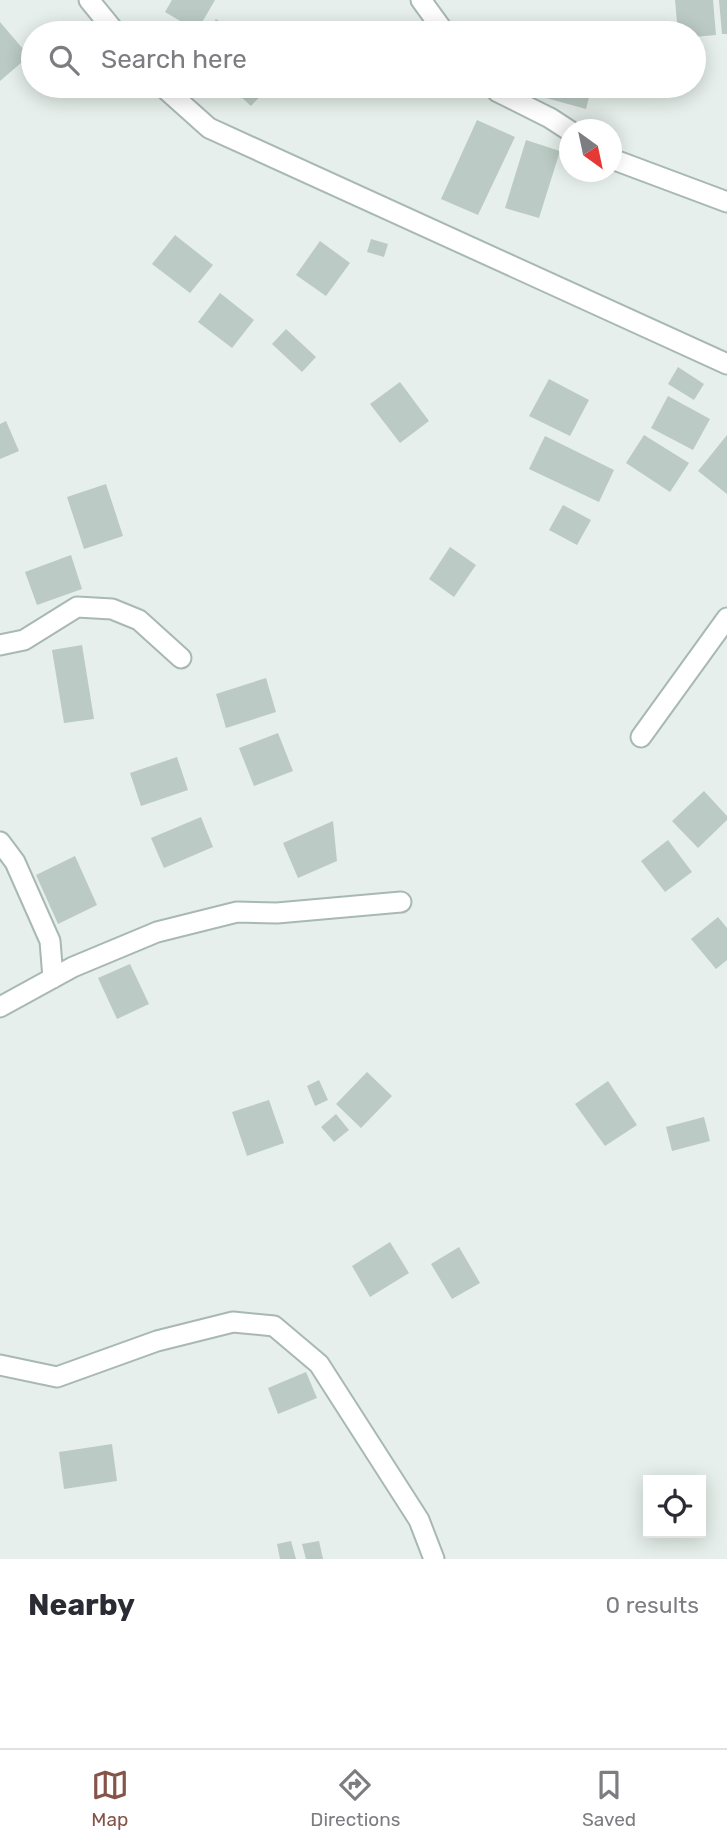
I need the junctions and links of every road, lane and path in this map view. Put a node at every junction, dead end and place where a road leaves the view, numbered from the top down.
1 (89, 0) edge
2 (421, 0) edge
3 (106, 21) edge
4 (436, 21) edge
5 (175, 98) edge
6 (510, 98) edge
7 (559, 124) edge
8 (622, 163) edge
9 (727, 202) edge
10 (727, 364) edge
11 (727, 618) edge
12 (0, 645) edge
13 (181, 659) dead end
14 (641, 737) dead end
15 (0, 842) edge
16 (401, 902) dead end
17 (53, 978) junction
18 (0, 1007) edge
19 (0, 1365) edge
20 (433, 1559) edge

1 - 3 street
2 - 4 street
5 - 10 street
6 - 7 street
8 - 9 street
11 - 14 street
12 - 13 street
15 - 17 street
16 - 17 street
17 - 18 street
19 - 20 street

